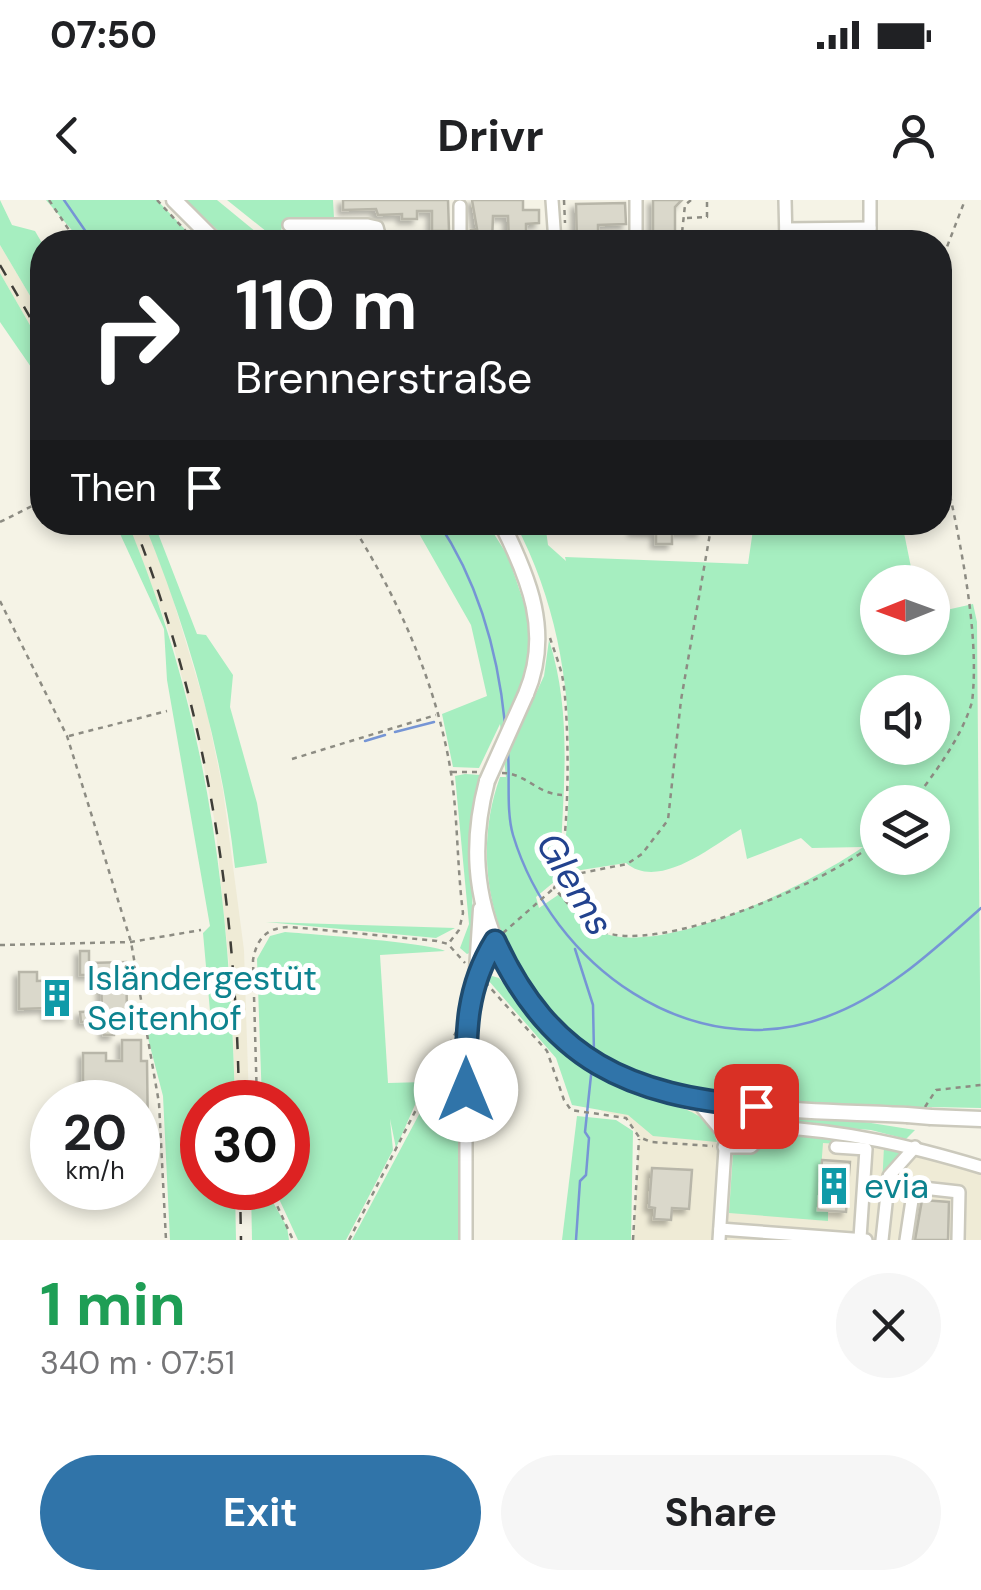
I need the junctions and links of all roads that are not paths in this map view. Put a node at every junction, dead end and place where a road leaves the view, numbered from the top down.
1 (174, 200) edge
2 (552, 200) edge
3 (636, 200) edge
4 (785, 200) edge
5 (870, 200) edge
6 (460, 206) dead end
7 (289, 224) dead end
8 (870, 228) joint
9 (204, 230) edge
10 (378, 230) edge
11 (460, 230) edge
12 (554, 230) edge
13 (636, 230) edge
14 (786, 230) edge
15 (849, 230) edge
16 (507, 535) edge
17 (482, 904) junction
18 (495, 941) junction
19 (477, 970) junction
20 (695, 1099) junction
21 (728, 1103) junction
22 (977, 1122) edge
23 (724, 1142) junction
24 (836, 1147) dead end
25 (915, 1147) junction
26 (981, 1166) edge
27 (719, 1234) edge
28 (746, 1236) edge
29 (856, 1239) edge
30 (466, 1240) edge
31 (882, 1240) edge
32 (906, 1240) edge
33 (958, 1240) edge

1 - 9 main road
2 - 12 street
3 - 13 street
4 - 14 street
5 - 8 street
6 - 11 street
7 - 10 street
8 - 15 street
16 - 17 main road, bridge
17 - 18 main road
17 - 19 main road
18 - 19 street
18 - 20 main road
19 - 30 street
20 - 21 main road
20 - 23 street
21 - 22 main road, bridge
21 - 23 street
23 - 25 street
23 - 27 street
24 - 29 street
25 - 26 street
25 - 31 street
27 - 28 street
28 - 29 street
32 - 33 street

